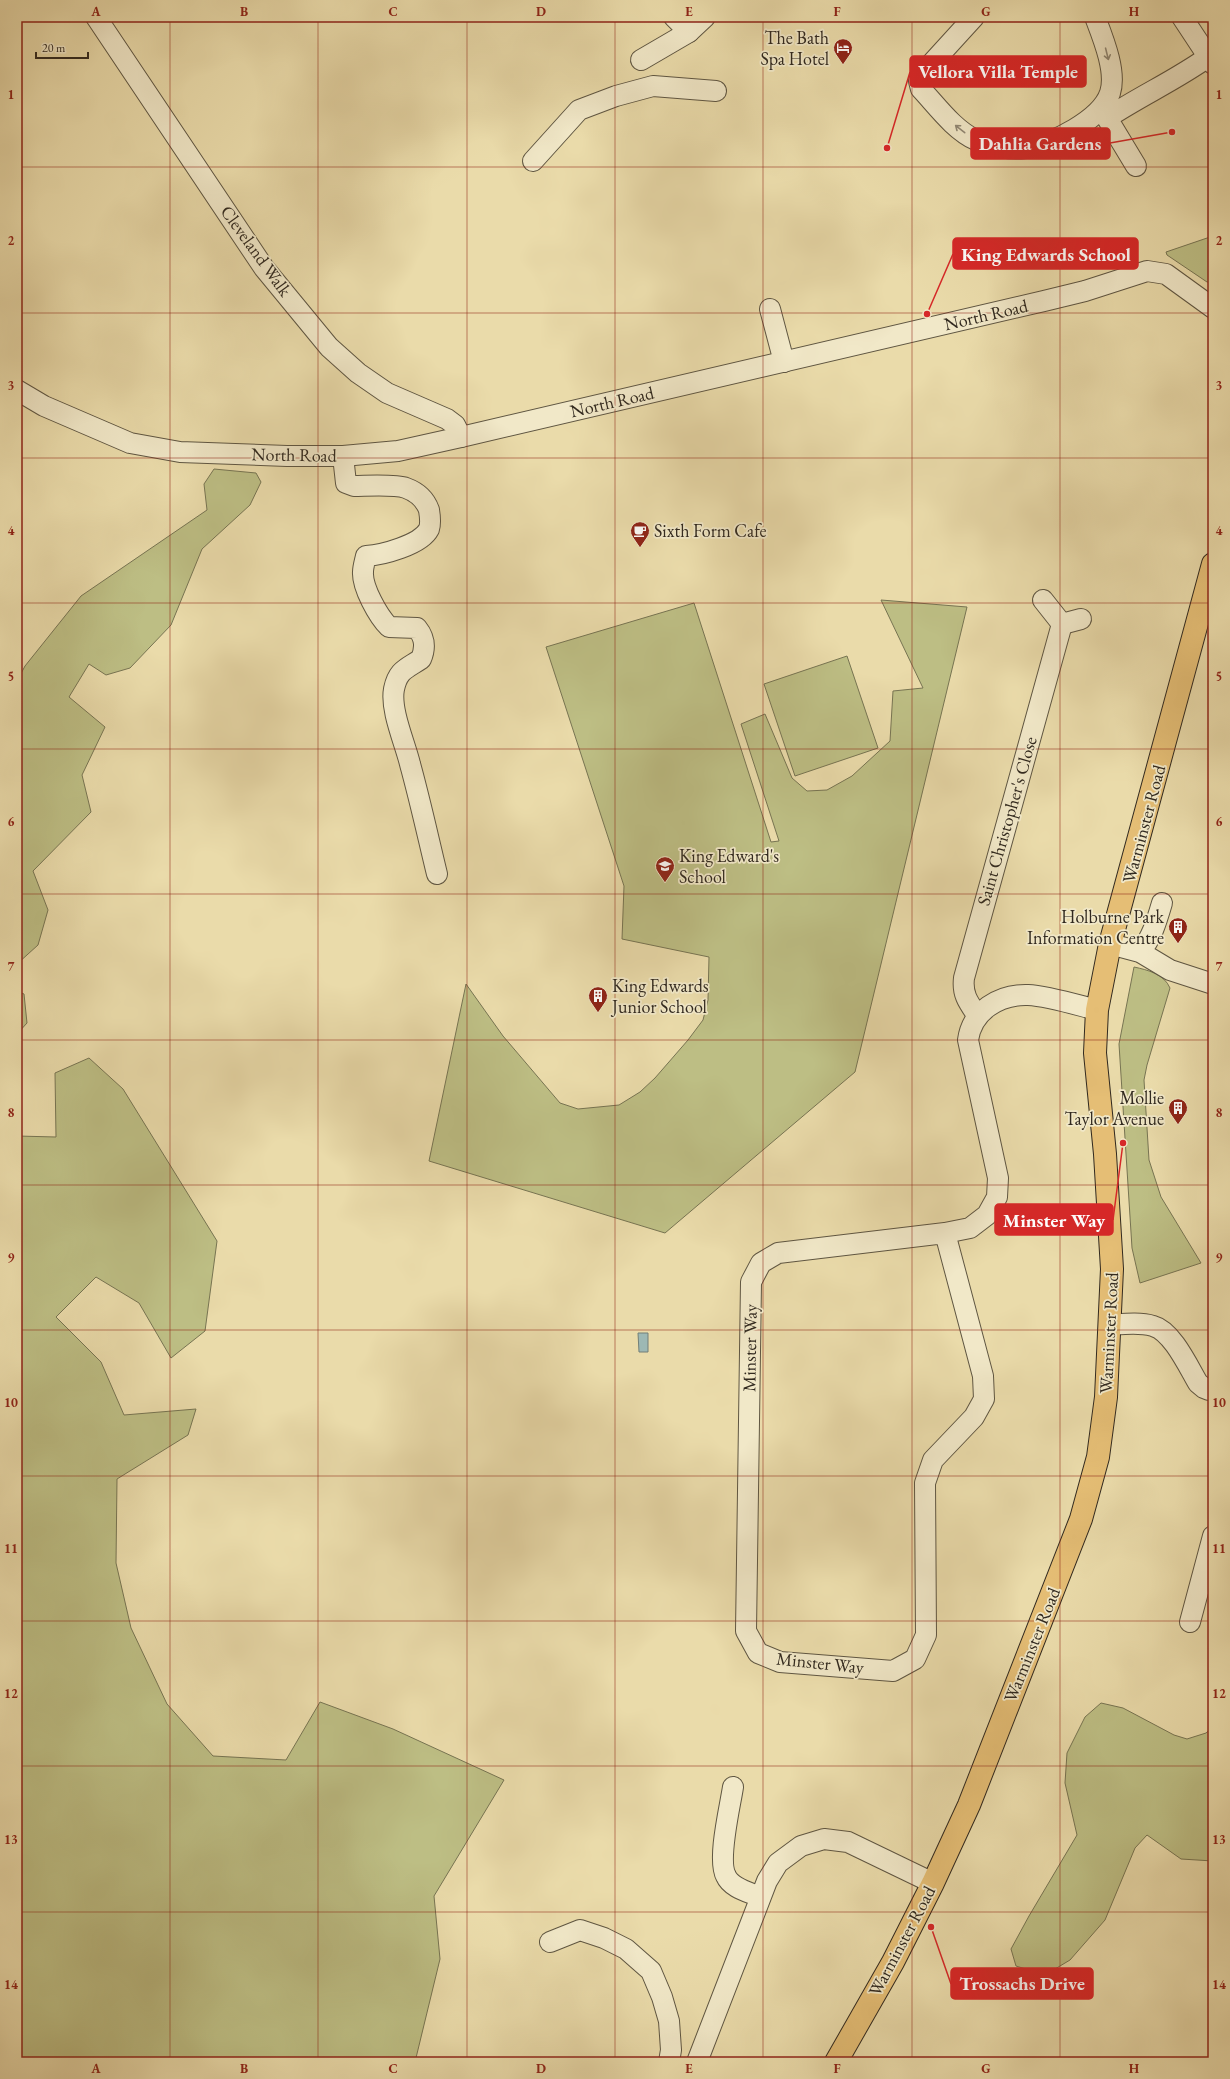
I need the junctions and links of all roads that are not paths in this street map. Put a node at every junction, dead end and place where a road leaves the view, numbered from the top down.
1 (674, 17) edge
2 (705, 17) edge
3 (974, 17) edge
4 (1095, 17) edge
5 (1182, 17) edge
6 (103, 19) edge
7 (689, 32) junction
8 (641, 60) dead end
9 (1211, 60) edge
10 (716, 91) dead end
11 (533, 161) dead end
12 (1136, 166) dead end
13 (1210, 304) edge
14 (770, 309) dead end
15 (784, 362) junction
16 (17, 390) edge
17 (461, 437) junction
18 (343, 456) junction
19 (1213, 564) edge
20 (1043, 600) dead end
21 (437, 874) dead end
22 (1162, 903) dead end
23 (1110, 944) junction
24 (1140, 952) junction
25 (1213, 984) edge
26 (1097, 1010) junction
27 (977, 1015) junction
28 (945, 1233) junction
29 (1110, 1325) junction
30 (1212, 1391) edge
31 (1213, 1536) edge
32 (1190, 1622) dead end
33 (733, 1787) dead end
34 (933, 1883) junction
35 (760, 1896) junction
36 (550, 1942) dead end
37 (669, 2062) edge
38 (697, 2062) edge
39 (836, 2062) edge

1 - 7 street
2 - 7 street
4 -> 3 street
5 - 9 street
6 - 17 street, Cleveland Walk
7 - 8 street
9 - 12 street
10 - 11 street
13 - 15 street, North Road
14 - 15 street
15 - 17 street, North Road
16 - 18 street, North Road
17 - 18 street, North Road
18 - 21 street
19 - 23 highway, Warminster Road
20 - 27 street, Saint Christopher's Close
22 - 24 street
23 - 24 street
23 - 26 highway, Warminster Road
24 - 25 street
26 - 27 street
26 - 29 highway, Warminster Road
27 - 28 street, Minster Way
28 - 28 street, Minster Way
29 - 30 street
29 - 34 highway, Warminster Road
31 - 32 street
33 - 35 street
34 - 35 street
34 - 39 highway, Warminster Road
35 - 38 street
36 - 37 street

